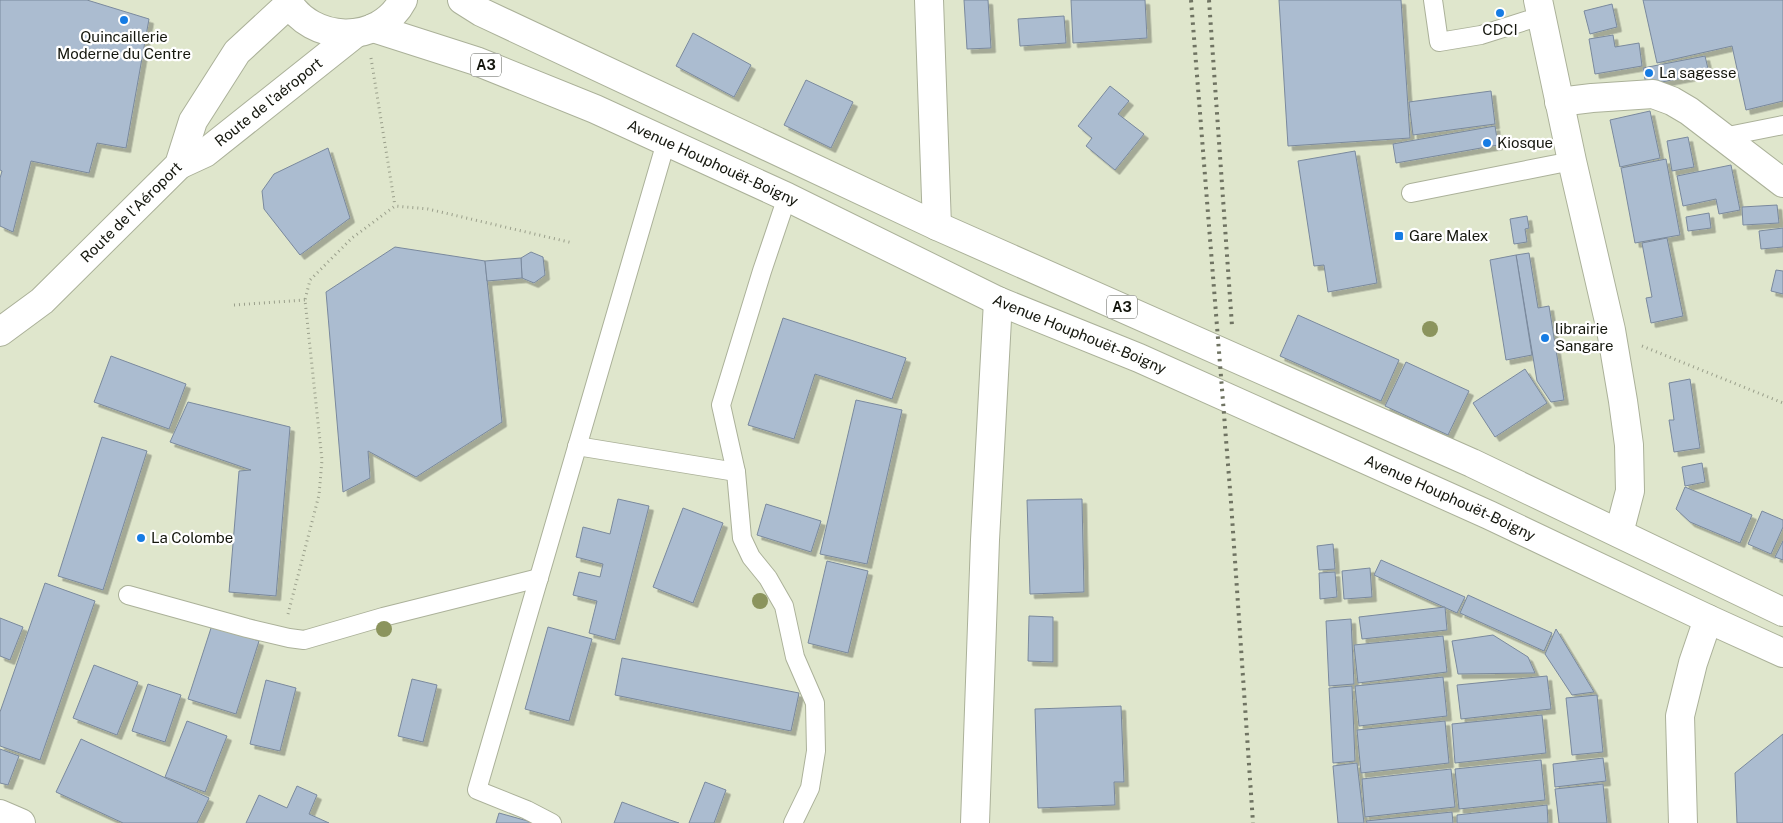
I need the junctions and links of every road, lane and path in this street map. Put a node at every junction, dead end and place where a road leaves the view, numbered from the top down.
1 (403, 0) edge
2 (462, 0) edge
3 (929, 0) edge
4 (1433, 0) edge
5 (288, 2) edge
6 (1539, 8) edge
7 (365, 31) junction
8 (1559, 102) junction
9 (1783, 125) edge
10 (1723, 137) junction
11 (666, 142) junction
12 (1572, 161) junction
13 (179, 165) junction
14 (1783, 183) edge
15 (1411, 193) dead end
16 (787, 197) junction
17 (395, 206) junction
18 (937, 226) junction
19 (574, 243) dead end
20 (304, 300) junction
21 (998, 301) junction
22 (234, 305) dead end
23 (1611, 330) junction
24 (0, 332) edge
25 (1783, 404) edge
26 (577, 446) junction
27 (736, 472) junction
28 (1619, 532) junction
29 (539, 578) junction
30 (128, 595) dead end
31 (1783, 612) edge
32 (1708, 619) junction
33 (282, 636) junction
34 (1783, 653) edge
35 (0, 814) edge
36 (22, 823) edge
37 (552, 823) edge
38 (793, 823) edge
39 (975, 823) edge
40 (1683, 823) edge

1 - 7 main road, Route de l'aéroport
2 - 18 main road, A3
3 - 18 main road
4 - 6 lane
5 - 7 main road, Avenue Houphouët-Boigny
5 - 13 main road, Route de l'Aéroport
6 - 8 main road
7 - 11 main road, Avenue Houphouët-Boigny / A3
7 - 13 main road, Route de l'aéroport
7 - 17 path
8 - 10 main road
8 - 12 main road
9 - 10 lane
10 - 14 main road
11 - 16 main road, Avenue Houphouët-Boigny / A3
11 - 26 lane
12 - 15 lane
12 - 23 main road
13 - 24 main road, Route de l'Aéroport
16 - 21 main road, Avenue Houphouët-Boigny / A3
16 - 27 lane
17 - 19 path
17 - 20 path
18 - 28 main road, A3
20 - 22 path
20 - 33 path
21 - 32 main road, Avenue Houphouët-Boigny / A3
21 - 39 main road
23 - 25 path
23 - 28 main road
26 - 27 lane
26 - 29 lane
27 - 38 lane
28 - 31 main road, A3
29 - 33 lane
29 - 37 lane
30 - 33 lane
32 - 34 main road, Avenue Houphouët-Boigny / A3
32 - 40 main road
35 - 36 main road

